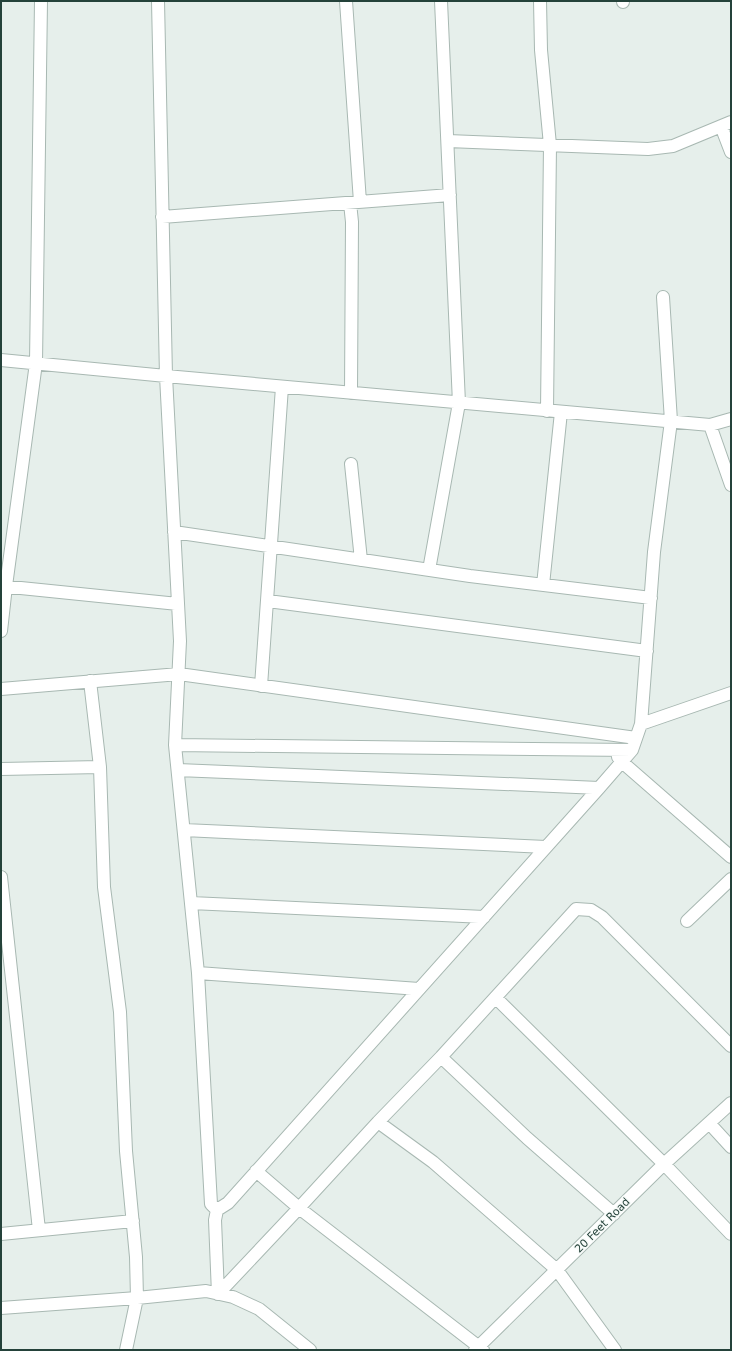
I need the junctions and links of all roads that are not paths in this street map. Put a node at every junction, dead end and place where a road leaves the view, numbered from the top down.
1 (41, 1) edge
2 (158, 1) edge
3 (346, 1) edge
4 (441, 1) edge
5 (540, 1) edge
6 (726, 124) edge
7 (448, 141) junction
8 (550, 145) junction
9 (731, 152) edge
10 (450, 195) junction
11 (355, 202) junction
12 (162, 217) junction
13 (663, 297) dead end
14 (1, 360) edge
15 (36, 363) junction
16 (166, 376) junction
17 (282, 387) junction
18 (351, 393) junction
19 (459, 403) junction
20 (547, 411) junction
21 (561, 412) junction
22 (731, 419) edge
23 (671, 421) junction
24 (710, 425) junction
25 (351, 464) dead end
26 (731, 485) edge
27 (174, 532) junction
28 (272, 547) junction
29 (362, 560) junction
30 (429, 570) junction
31 (543, 585) junction
32 (3, 586) edge
33 (651, 598) junction
34 (268, 601) junction
35 (178, 604) junction
36 (1, 631) edge
37 (647, 651) junction
38 (179, 674) junction
39 (90, 681) junction
40 (261, 686) junction
41 (1, 689) edge
42 (731, 693) edge
43 (641, 724) junction
44 (636, 738) junction
45 (176, 745) junction
46 (612, 749) junction
47 (632, 750) junction
48 (622, 762) junction
49 (100, 767) junction
50 (1, 769) edge
51 (178, 770) junction
52 (599, 788) junction
53 (184, 830) junction
54 (546, 847) junction
55 (731, 857) edge
56 (1, 878) edge
57 (731, 878) edge
58 (192, 903) junction
59 (484, 917) junction
60 (687, 921) dead end
61 (198, 973) junction
62 (419, 989) junction
63 (496, 998) junction
64 (731, 1046) edge
65 (442, 1057) junction
66 (731, 1104) edge
67 (378, 1122) junction
68 (709, 1123) junction
69 (731, 1147) edge
70 (664, 1164) junction
71 (256, 1171) junction
72 (299, 1208) junction
73 (217, 1210) junction
74 (614, 1214) junction
75 (134, 1221) junction
76 (39, 1230) junction
77 (1, 1234) edge
78 (731, 1234) edge
79 (557, 1270) junction
80 (218, 1294) junction
81 (137, 1298) junction
82 (1, 1308) edge
83 (479, 1349) edge
84 (126, 1350) edge
85 (310, 1350) edge
86 (615, 1350) edge

1 - 15 street
2 - 12 street
3 - 11 street
4 - 7 street
5 - 8 street
6 - 8 street
6 - 9 street
7 - 8 street
7 - 10 street
8 - 20 street
10 - 11 street
10 - 19 street
11 - 12 street
11 - 18 street
12 - 16 street
13 - 23 street
14 - 15 street
15 - 16 street
15 - 32 street
16 - 17 street
16 - 27 street
17 - 18 street
17 - 28 street
18 - 19 street
19 - 20 street
19 - 30 street
20 - 21 street
21 - 23 street
21 - 31 street
22 - 24 street
23 - 24 street
23 - 33 street
24 - 26 street
25 - 29 street
27 - 28 street
27 - 35 street
28 - 29 street
28 - 34 street
29 - 30 street
30 - 31 street
31 - 33 street
32 - 35 street
32 - 36 street
33 - 37 street
34 - 37 street
34 - 40 street
35 - 38 street
37 - 43 street
38 - 39 street
38 - 40 street
38 - 45 street
39 - 41 street
39 - 49 street
40 - 44 street
42 - 43 street
43 - 44 street
44 - 47 street
45 - 46 street
45 - 51 street
46 - 47 street
46 - 48 street
47 - 48 street
48 - 52 street
48 - 55 street
49 - 50 street
49 - 75 street
51 - 52 street
51 - 53 street
52 - 54 street
53 - 54 street
53 - 58 street
54 - 59 street
56 - 76 street
57 - 60 street
58 - 59 street
58 - 61 street
59 - 62 street
61 - 62 street
61 - 73 street
62 - 71 street
63 - 64 street
63 - 65 street
63 - 70 street
65 - 67 street
65 - 74 street
66 - 68 street, 20 Feet Road
67 - 72 street
67 - 79 street
68 - 69 street
68 - 70 street, 20 Feet Road
70 - 74 street, 20 Feet Road
70 - 78 street
71 - 72 street
71 - 73 street
72 - 80 street
72 - 83 street
73 - 80 street
74 - 79 street, 20 Feet Road
75 - 76 street
75 - 81 street
76 - 77 street
79 - 83 street, 20 Feet Road
79 - 86 street
80 - 81 street
80 - 85 street
81 - 82 street
81 - 84 street

